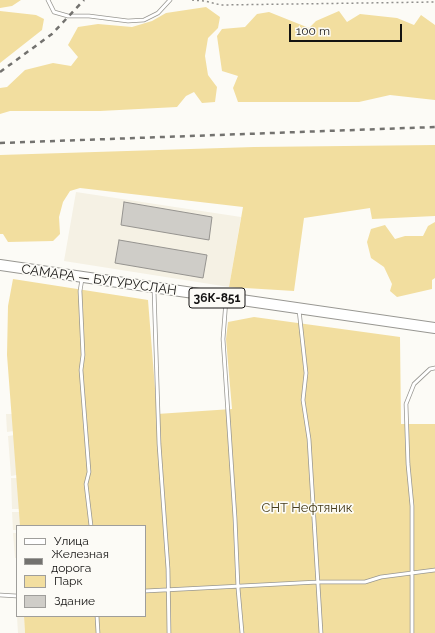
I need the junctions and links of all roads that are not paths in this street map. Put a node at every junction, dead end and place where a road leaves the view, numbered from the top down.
1 (48, 0) edge
2 (170, 0) edge
3 (0, 265) edge
4 (82, 278) junction
5 (154, 288) junction
6 (226, 299) junction
7 (298, 309) junction
8 (435, 328) edge
9 (435, 368) edge
10 (91, 525) edge
11 (435, 570) edge
12 (413, 572) junction
13 (318, 582) junction
14 (238, 588) junction
15 (167, 590) junction
16 (146, 591) edge
17 (0, 595) edge
18 (16, 596) edge
19 (97, 617) edge
20 (98, 633) edge
21 (169, 633) edge
22 (242, 633) edge
23 (322, 633) edge
24 (412, 633) edge

1 - 2 lane
3 - 4 main road, САМАРА — БУГУРУСЛАН / 36К-851
4 - 5 main road, САМАРА — БУГУРУСЛАН / 36К-851
4 - 10 lane
5 - 6 main road, САМАРА — БУГУРУСЛАН / 36К-851
5 - 15 lane
6 - 7 main road, САМАРА — БУГУРУСЛАН / 36К-851
6 - 14 lane
7 - 8 main road, САМАРА — БУГУРУСЛАН / 36К-851
7 - 13 lane
9 - 12 lane
11 - 12 lane
12 - 13 lane
12 - 24 lane
13 - 14 lane
13 - 23 lane
14 - 15 lane
14 - 22 lane
15 - 16 lane
15 - 21 lane
17 - 18 lane
19 - 20 lane

